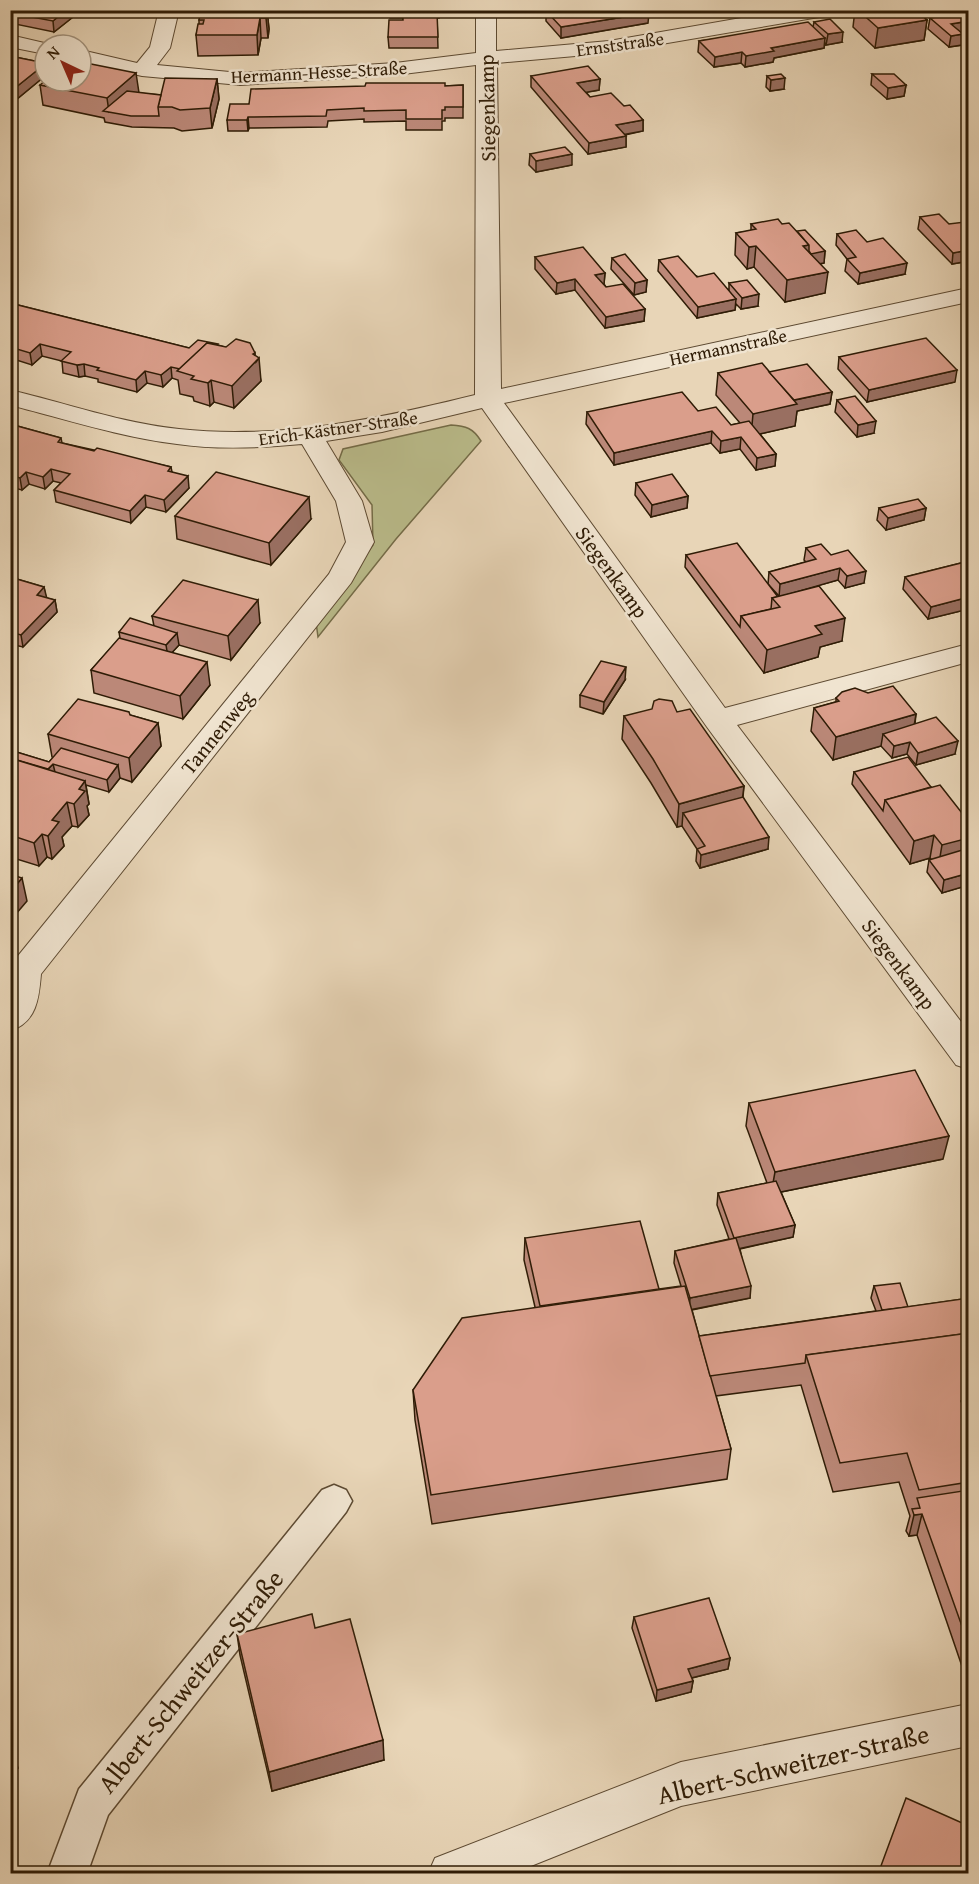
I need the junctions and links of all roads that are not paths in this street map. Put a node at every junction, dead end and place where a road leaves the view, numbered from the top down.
1 (169, 10) edge
2 (486, 10) edge
3 (825, 10) edge
4 (10, 41) edge
5 (33, 46) edge
6 (486, 58) junction
7 (93, 59) edge
8 (142, 70) junction
9 (969, 295) edge
10 (10, 397) edge
11 (488, 399) junction
12 (309, 435) junction
13 (969, 653) edge
14 (717, 720) junction
15 (10, 1018) edge
16 (969, 1056) edge
17 (334, 1501) dead end
18 (969, 1725) edge
19 (67, 1874) edge
20 (451, 1874) edge

1 - 8 street
2 - 6 street, Siegenkamp
3 - 6 street, Ernststraße
4 - 5 street
6 - 8 street, Hermann-Hesse-Straße
6 - 11 street, Siegenkamp
7 - 8 street, Hermann-Hesse-Straße
9 - 11 street, Hermannstraße
10 - 12 street, Erich-Kästner-Straße
11 - 12 street, Erich-Kästner-Straße
11 - 14 street, Siegenkamp
12 - 15 street, Tannenweg
13 - 14 street
14 - 16 street, Siegenkamp
17 - 19 lane, Albert-Schweitzer-Straße
18 - 20 street, Albert-Schweitzer-Straße

